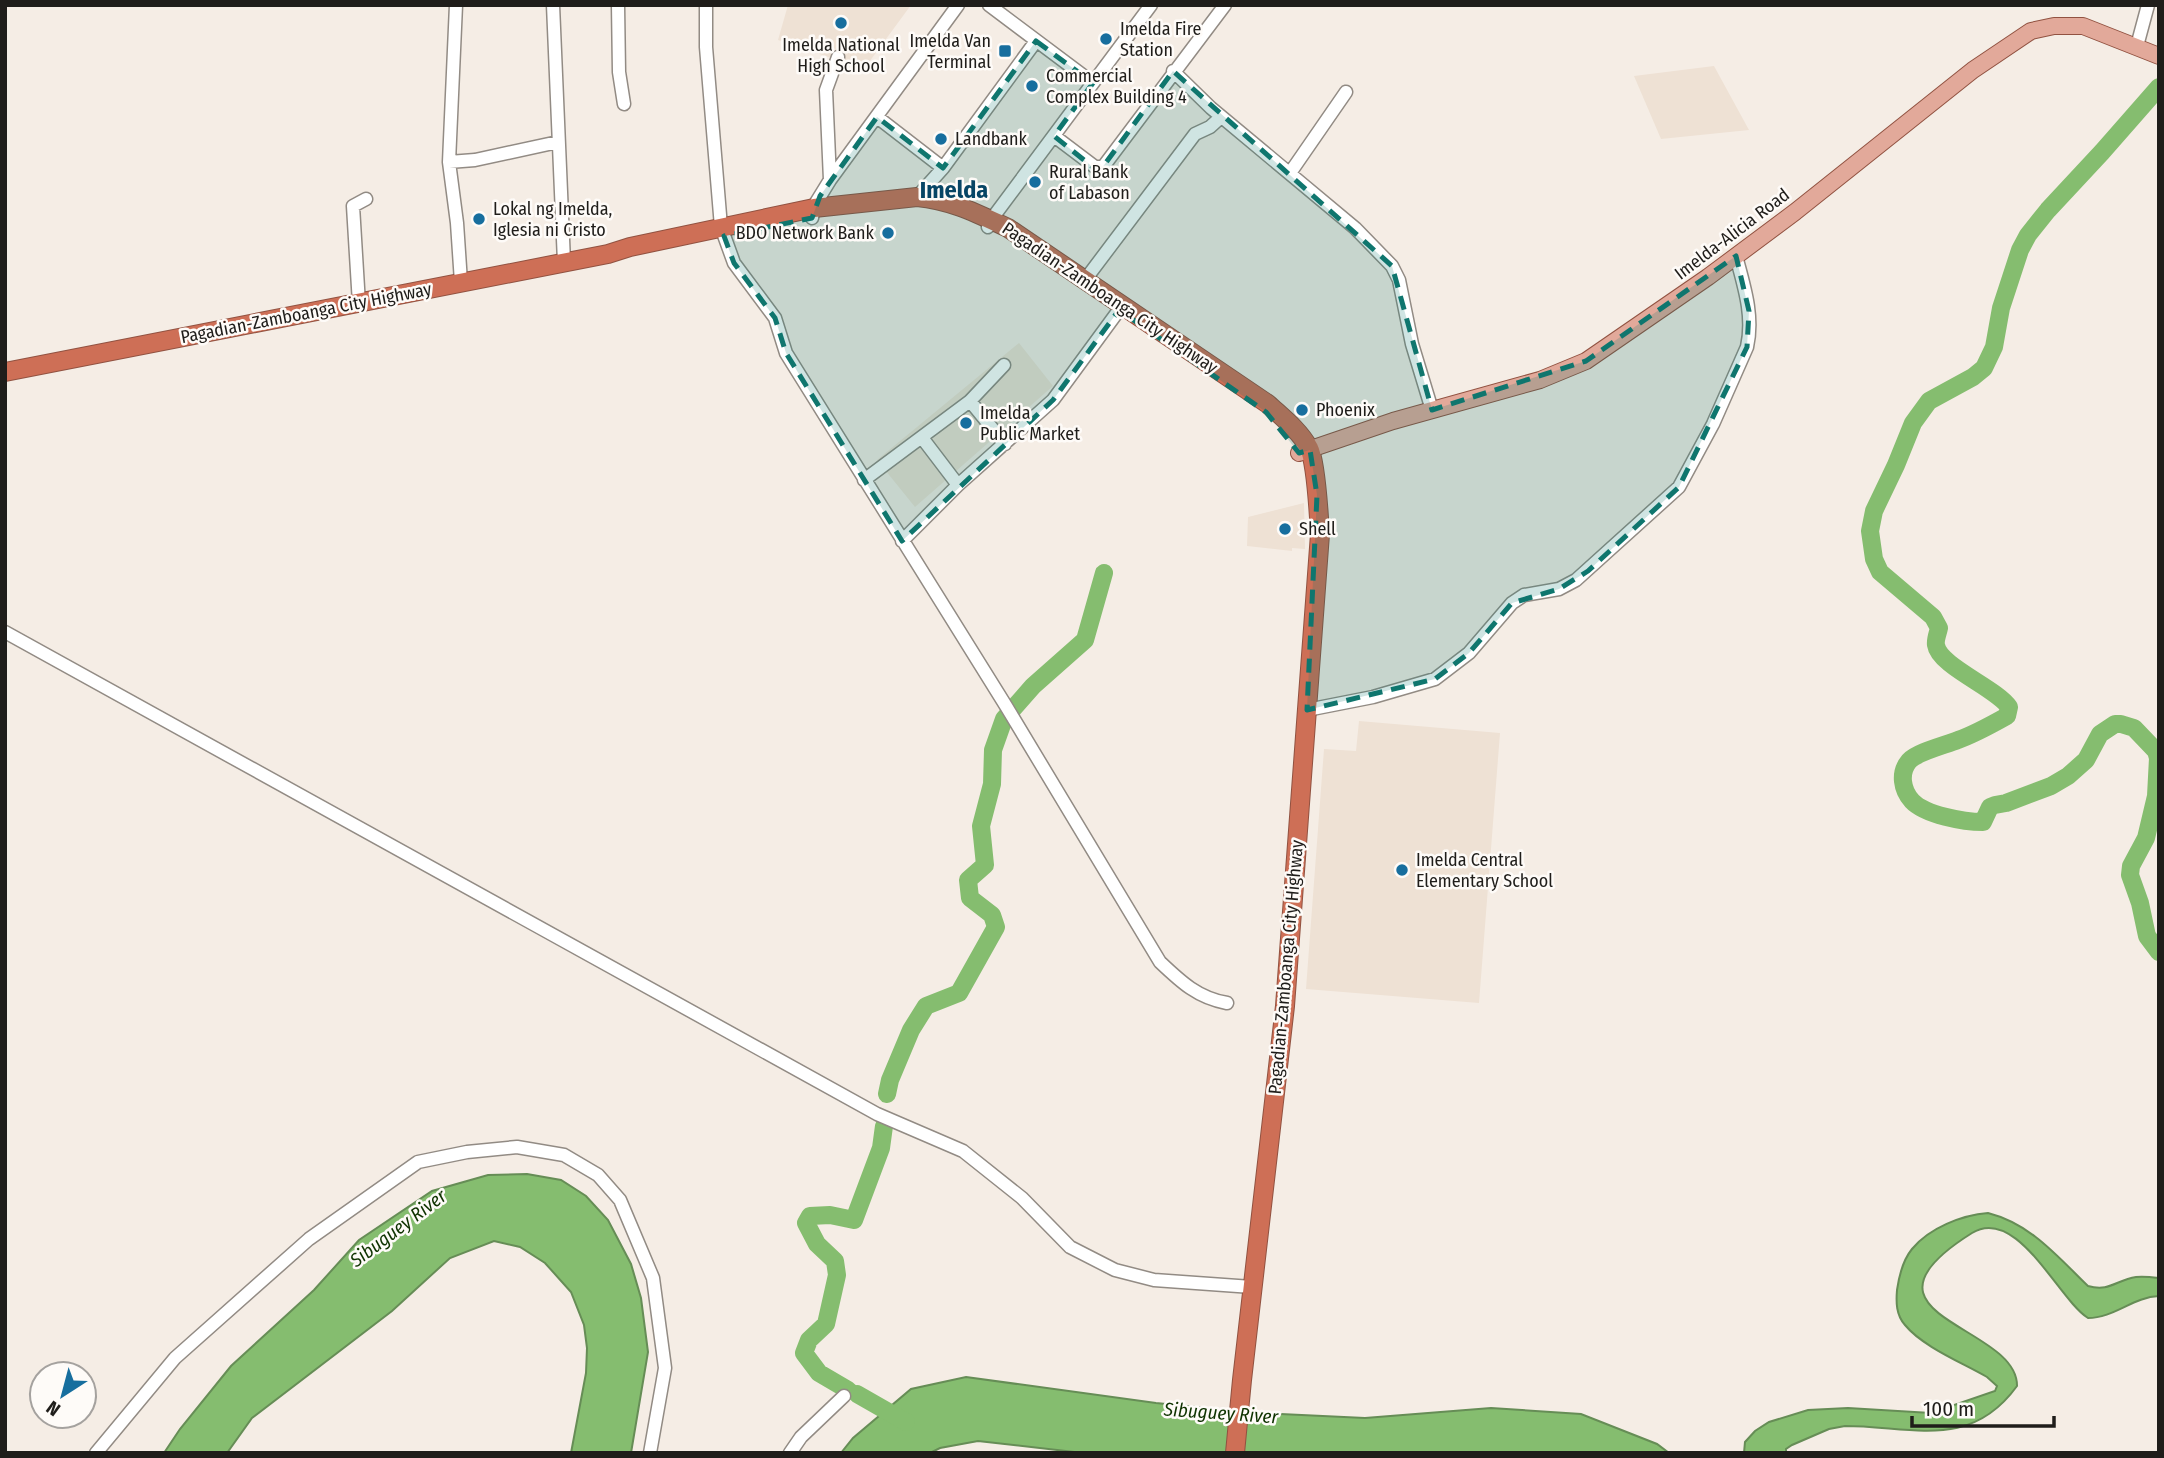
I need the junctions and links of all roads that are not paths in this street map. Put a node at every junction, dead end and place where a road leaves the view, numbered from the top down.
1 (456, 5) edge
2 (553, 5) edge
3 (618, 5) edge
4 (706, 5) edge
5 (958, 5) edge
6 (989, 5) edge
7 (1225, 5) edge
8 (2148, 5) edge
9 (1146, 7) edge
10 (1036, 41) junction
11 (2137, 46) junction
12 (2157, 55) edge
13 (838, 57) dead end
14 (1173, 71) junction
15 (1093, 83) junction
16 (1346, 92) dead end
17 (624, 104) dead end
18 (1217, 114) junction
19 (877, 117) junction
20 (1054, 136) junction
21 (558, 142) junction
22 (449, 162) junction
23 (943, 167) junction
24 (1290, 173) junction
25 (830, 180) junction
26 (917, 197) junction
27 (366, 199) dead end
28 (813, 213) junction
29 (989, 224) junction
30 (723, 231) junction
31 (1737, 256) junction
32 (564, 262) junction
33 (1085, 280) junction
34 (461, 282) junction
35 (359, 304) junction
36 (1119, 310) junction
37 (1004, 365) dead end
38 (5, 372) edge
39 (970, 401) junction
40 (1432, 410) junction
41 (923, 439) junction
42 (1005, 444) junction
43 (1305, 451) junction
44 (864, 480) junction
45 (958, 485) junction
46 (902, 541) junction
47 (5, 632) edge
48 (1307, 710) junction
49 (1227, 1003) dead end
50 (1252, 1287) junction
51 (844, 1396) dead end
52 (96, 1453) edge
53 (650, 1453) edge
54 (790, 1453) edge
55 (1236, 1453) edge

1 - 22 street
2 - 21 street
3 - 17 street
4 - 30 street
5 - 19 street
6 - 10 street
7 - 14 street
8 - 11 street
9 - 15 street
10 - 15 street
10 - 23 street
11 - 12 main road, Imelda-Alicia Road
11 - 31 main road, Imelda-Alicia Road
13 - 25 street
14 - 18 street
14 - 20 street
15 - 20 street
16 - 24 street
18 - 24 street
18 - 33 street
19 - 23 street
19 - 25 street
20 - 29 street
21 - 22 street
21 - 32 street
22 - 34 street
23 - 26 street
24 - 40 street
25 - 28 street
26 - 28 highway, Pagadian-Zamboanga City Highway
26 - 29 highway, Pagadian-Zamboanga City Highway
27 - 35 street
28 - 29 highway, Pagadian-Zamboanga City Highway
28 - 30 highway, Pagadian-Zamboanga City Highway
29 - 33 highway, Pagadian-Zamboanga City Highway
29 - 36 highway, Pagadian-Zamboanga City Highway
30 - 32 highway, Pagadian-Zamboanga City Highway
30 - 44 street
31 - 40 main road, Imelda-Alicia Road
31 - 48 street
32 - 34 highway, Pagadian-Zamboanga City Highway
33 - 43 highway, Pagadian-Zamboanga City Highway
34 - 35 highway, Pagadian-Zamboanga City Highway
35 - 38 highway, Pagadian-Zamboanga City Highway
36 - 42 street
36 - 43 highway, Pagadian-Zamboanga City Highway
37 - 39 street
39 - 41 street
39 - 42 street
40 - 43 main road, Imelda-Alicia Road
41 - 44 street
41 - 45 street
42 - 45 street
43 - 48 highway, Pagadian-Zamboanga City Highway
44 - 46 street
45 - 46 street
46 - 49 street
47 - 50 street
48 - 50 highway, Pagadian-Zamboanga City Highway
50 - 55 highway, Pagadian-Zamboanga City Highway
51 - 54 street
52 - 53 street

